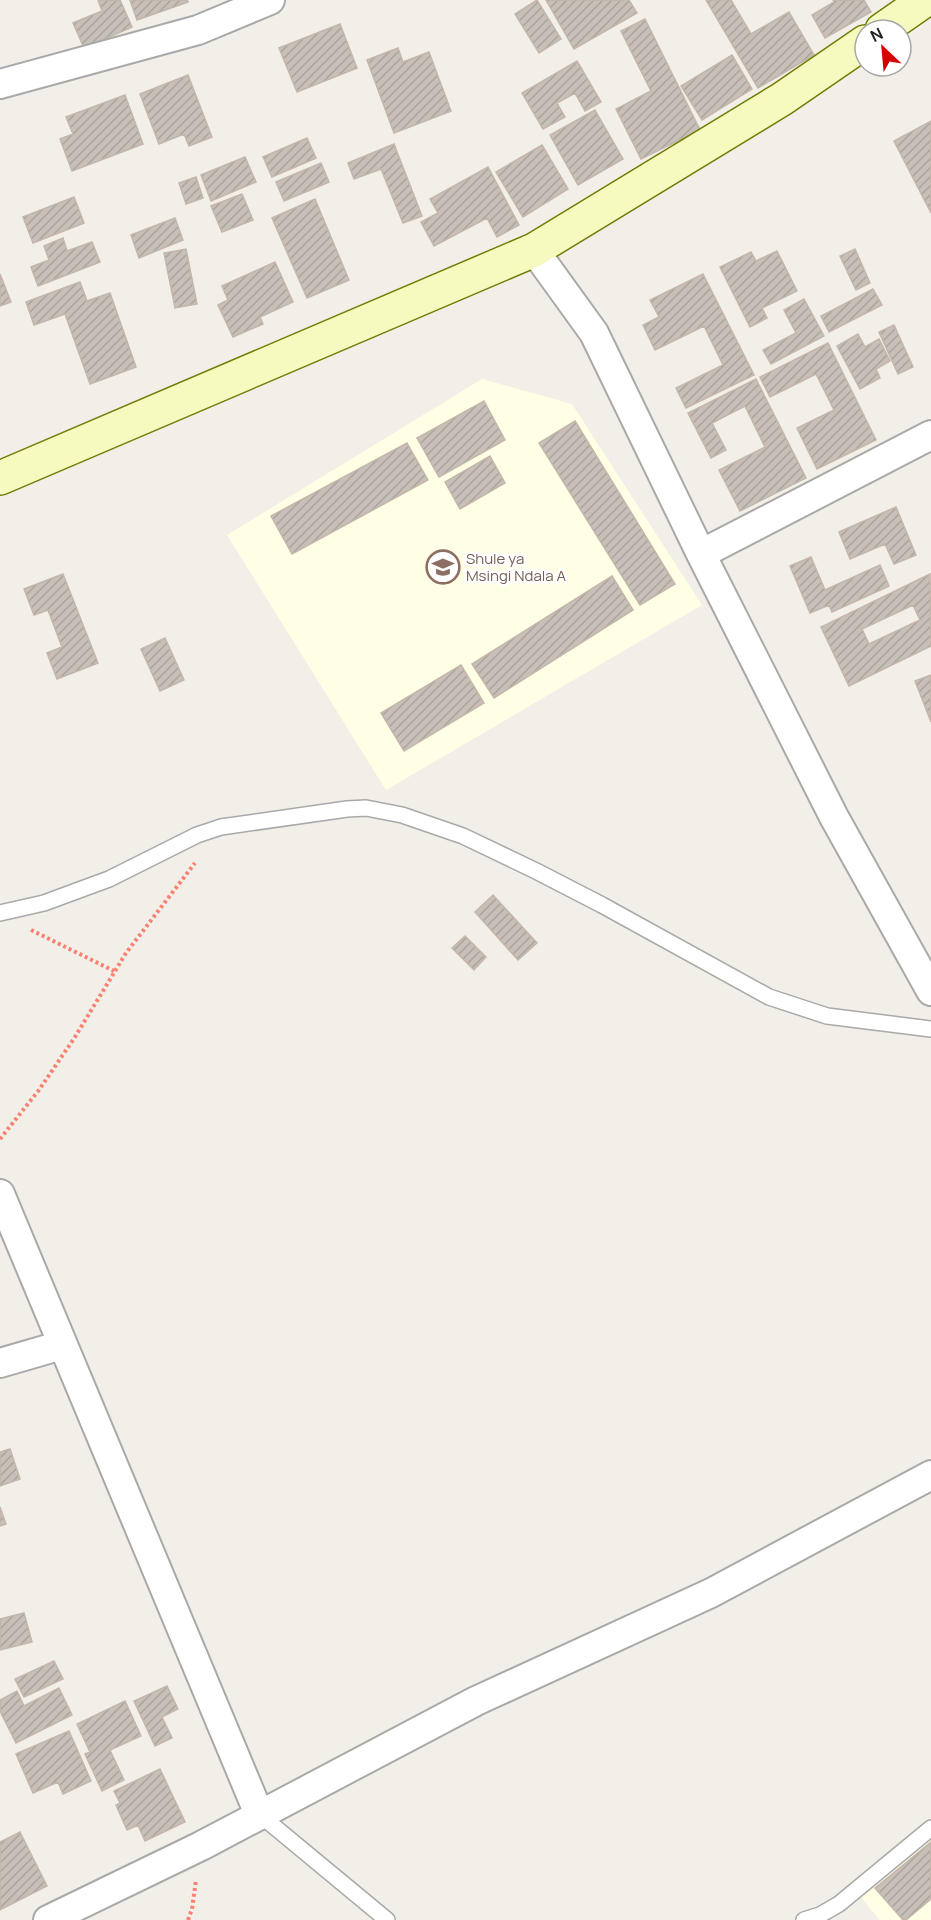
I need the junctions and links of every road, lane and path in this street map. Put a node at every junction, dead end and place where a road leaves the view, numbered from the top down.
1 (270, 0) edge
2 (925, 0) edge
3 (899, 18) edge
4 (853, 50) edge
5 (0, 84) edge
6 (534, 250) junction
7 (931, 435) edge
8 (0, 478) edge
9 (701, 554) junction
10 (221, 827) junction
11 (0, 914) edge
12 (26, 928) dead end
13 (114, 971) junction
14 (931, 991) edge
15 (931, 1029) edge
16 (0, 1139) edge
17 (0, 1194) edge
18 (62, 1345) junction
19 (0, 1363) edge
20 (931, 1475) edge
21 (259, 1814) junction
22 (931, 1828) edge
23 (48, 1920) edge
24 (387, 1920) edge
25 (804, 1920) edge

1 - 5 street
2 - 3 street
4 - 6 street
6 - 8 street
6 - 9 street
7 - 9 street
9 - 14 street
10 - 11 lane
10 - 13 path
10 - 15 lane
12 - 13 path
13 - 16 path
17 - 18 street
18 - 19 street
18 - 21 street
20 - 21 street
21 - 23 street
21 - 24 lane
22 - 25 lane

